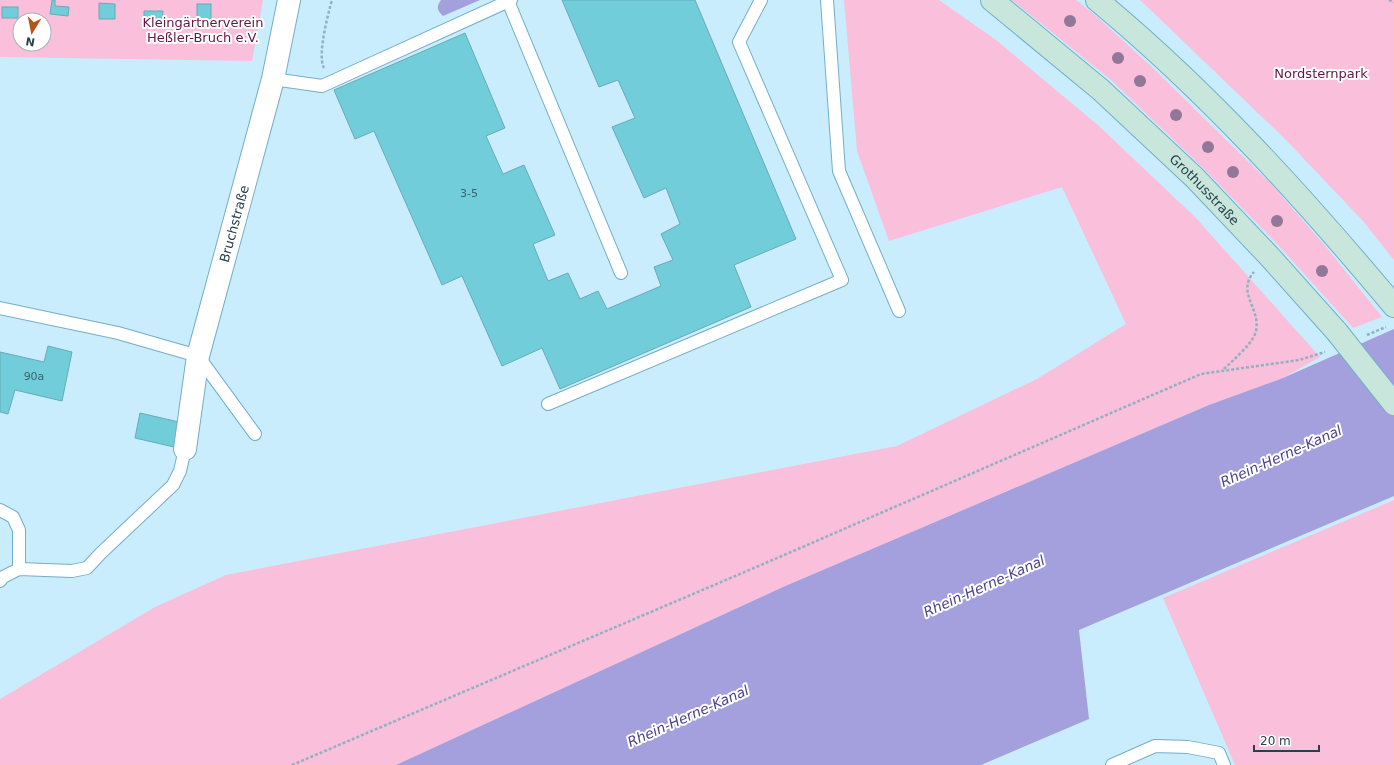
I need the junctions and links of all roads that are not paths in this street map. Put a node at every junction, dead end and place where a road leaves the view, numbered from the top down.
1 (289, 0) edge
2 (761, 0) edge
3 (826, 0) edge
4 (992, 0) edge
5 (1097, 0) edge
6 (509, 1) edge
7 (273, 79) junction
8 (621, 273) dead end
9 (0, 308) edge
10 (899, 311) dead end
11 (1390, 316) edge
12 (198, 356) junction
13 (548, 404) dead end
14 (1394, 404) edge
15 (255, 434) dead end
16 (185, 449) joint
17 (0, 510) edge
18 (19, 569) junction
19 (0, 581) edge
20 (1112, 765) edge
21 (1224, 765) edge

1 - 7 street, Bruchstraße
2 - 13 lane
3 - 10 lane
4 - 14 main road, Grothusstraße, bridge
5 - 11 main road
6 - 7 lane
6 - 8 lane
7 - 12 street, Bruchstraße
9 - 12 lane
12 - 15 lane
12 - 16 street, Bruchstraße
16 - 18 lane
17 - 18 lane
18 - 19 lane
20 - 21 lane

